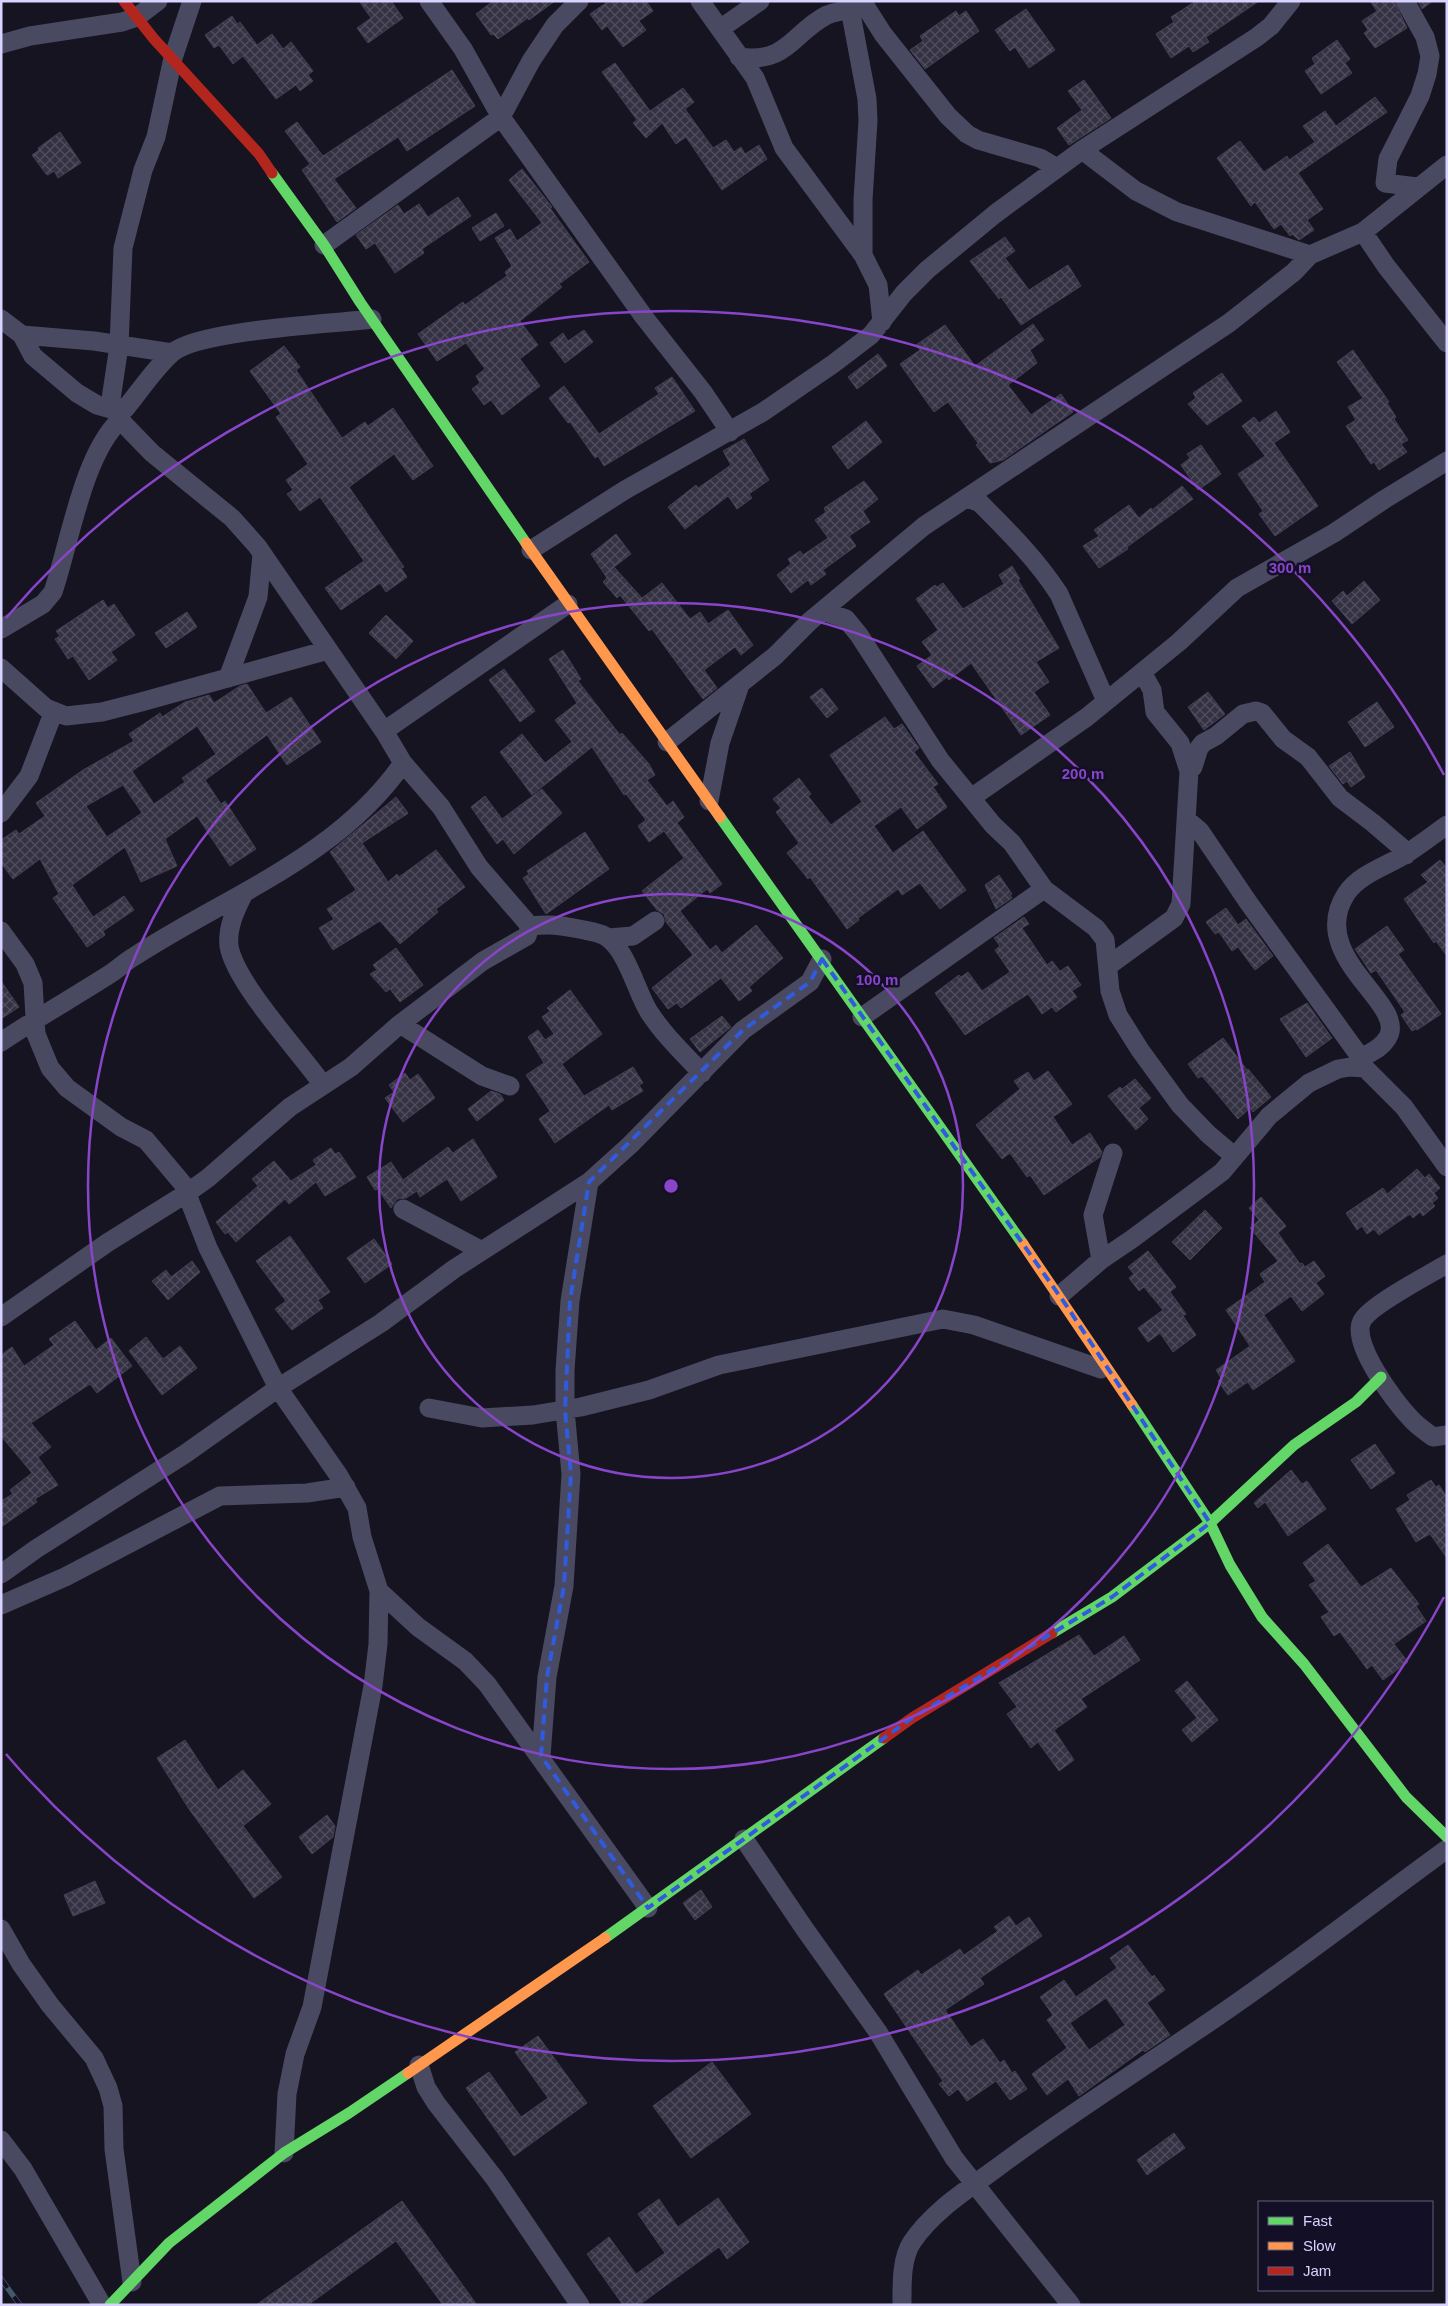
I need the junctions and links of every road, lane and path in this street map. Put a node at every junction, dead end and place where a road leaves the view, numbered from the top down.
1 (124, 1) edge
2 (158, 1) edge
3 (192, 1) edge
4 (429, 1) edge
5 (579, 1) edge
6 (700, 1) edge
7 (760, 1) edge
8 (1292, 1) edge
9 (1405, 1) edge
10 (850, 5) edge
11 (137, 18) junction
12 (720, 29) junction
13 (1, 44) edge
14 (739, 57) junction
15 (173, 58) junction
16 (501, 116) junction
17 (1082, 150) junction
18 (1447, 165) edge
19 (1058, 168) junction
20 (1417, 187) junction
21 (1363, 232) junction
22 (324, 245) junction
23 (863, 255) junction
24 (1310, 255) junction
25 (1, 319) edge
26 (372, 319) junction
27 (882, 322) junction
28 (22, 335) junction
29 (1447, 343) edge
30 (119, 346) junction
31 (172, 353) junction
32 (117, 415) junction
33 (730, 432) junction
34 (1447, 461) edge
35 (968, 498) junction
36 (531, 550) junction
37 (262, 554) junction
38 (568, 604) junction
39 (824, 611) junction
40 (1, 629) edge
41 (328, 650) junction
42 (1, 668) edge
43 (1142, 672) junction
44 (228, 678) junction
45 (740, 685) junction
46 (1106, 702) junction
47 (54, 711) junction
48 (384, 731) junction
49 (666, 742) junction
50 (403, 763) junction
51 (1189, 771) junction
52 (971, 798) junction
53 (709, 801) junction
54 (1, 813) edge
55 (1187, 820) junction
56 (1447, 825) edge
57 (1406, 855) junction
58 (1044, 888) junction
59 (243, 895) junction
60 (656, 922) dead end
61 (530, 926) junction
62 (1, 931) edge
63 (608, 938) junction
64 (822, 959) junction
65 (1108, 966) junction
66 (862, 1017) junction
67 (35, 1020) junction
68 (400, 1024) junction
69 (1, 1042) edge
70 (1363, 1063) junction
71 (702, 1073) junction
72 (323, 1085) junction
73 (510, 1086) dead end
74 (1113, 1153) dead end
75 (1234, 1156) junction
76 (1447, 1167) edge
77 (589, 1182) junction
78 (188, 1193) junction
79 (404, 1208) dead end
80 (482, 1251) junction
81 (1101, 1260) junction
82 (1447, 1264) edge
83 (1059, 1296) junction
84 (1, 1317) edge
85 (1101, 1369) dead end
86 (1381, 1377) junction
87 (278, 1388) junction
88 (429, 1408) dead end
89 (565, 1410) junction
90 (1447, 1435) edge
91 (346, 1487) junction
92 (1210, 1523) junction
93 (1, 1574) edge
94 (379, 1591) junction
95 (1, 1605) edge
96 (541, 1756) junction
97 (1447, 1837) edge
98 (744, 1838) junction
99 (1447, 1849) edge
100 (648, 1908) junction
101 (1, 1929) edge
102 (419, 2065) junction
103 (1, 2140) edge
104 (284, 2153) junction
105 (974, 2184) junction
106 (132, 2282) junction
107 (102, 2305) edge
108 (110, 2305) edge
109 (580, 2305) edge
110 (902, 2305) edge
111 (1072, 2305) edge

1 - 11 street
2 - 11 street
3 - 15 street
4 - 16 street
5 - 16 street
6 - 12 street
7 - 12 street
8 - 17 street
9 - 20 street
10 - 14 street
10 - 19 street
10 - 23 street
11 - 13 street
11 - 15 street
12 - 14 street
14 - 23 street
15 - 22 street
15 - 30 street
16 - 22 street
16 - 33 street
17 - 19 street
17 - 24 street
18 - 20 street
19 - 27 street
20 - 21 street
21 - 24 street
21 - 29 street
22 - 26 street
23 - 27 street
24 - 35 street
25 - 28 street
26 - 31 street
26 - 36 street
27 - 33 street
28 - 30 street
28 - 32 street
30 - 31 street
30 - 32 street
31 - 32 street
32 - 37 street
32 - 40 street
33 - 36 street
34 - 43 street
35 - 39 street
35 - 46 street
36 - 38 street
37 - 41 street
37 - 44 street
38 - 48 street
38 - 49 street
39 - 45 street
39 - 52 street
41 - 44 street
41 - 48 street
42 - 47 street
43 - 46 street
43 - 51 street
44 - 47 street
45 - 49 street
45 - 53 street
46 - 52 street
47 - 54 street
48 - 50 street
49 - 53 street
50 - 59 street
50 - 61 street
51 - 55 street
51 - 57 street
52 - 58 street
53 - 64 street
55 - 65 street
55 - 70 street
56 - 57 street
57 - 70 street
58 - 65 street
58 - 66 street
59 - 67 street
59 - 72 street
60 - 63 street
61 - 63 street
61 - 68 street
62 - 67 street
63 - 71 street
64 - 66 street
64 - 71 street
65 - 75 street
66 - 83 street
67 - 69 street
67 - 78 street
68 - 72 street
68 - 73 street
70 - 75 street
70 - 76 street
71 - 77 street
72 - 78 street
74 - 81 street
75 - 81 street
77 - 80 street
77 - 89 street
78 - 84 street
78 - 87 street
79 - 80 street
80 - 87 street
81 - 83 street
82 - 86 street
83 - 92 street
85 - 89 street
86 - 90 street
86 - 92 street
87 - 91 street
87 - 93 street
88 - 89 street
89 - 96 street
91 - 94 street
91 - 95 street
92 - 97 street
92 - 98 street
94 - 96 street
94 - 104 street
96 - 100 street
98 - 100 street
98 - 105 street
99 - 105 street
100 - 102 street
101 - 106 street
102 - 104 street
102 - 109 street
103 - 107 street
104 - 106 street
105 - 110 street
105 - 111 street
106 - 108 street

